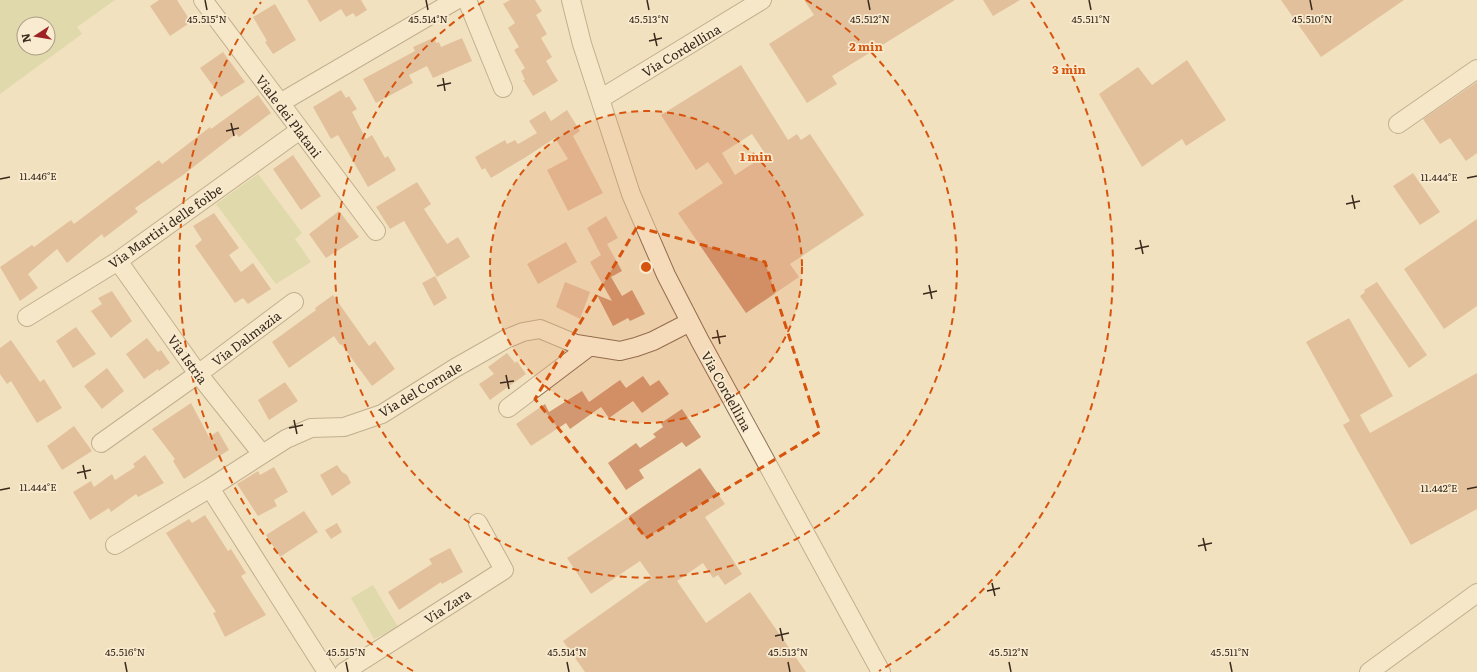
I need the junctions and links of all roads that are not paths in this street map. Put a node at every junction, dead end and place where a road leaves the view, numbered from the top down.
1 (203, 0) edge
2 (456, 0) edge
3 (467, 0) edge
4 (571, 0) edge
5 (762, 0) edge
6 (1477, 69) edge
7 (503, 88) dead end
8 (600, 99) junction
9 (280, 103) junction
10 (1398, 124) dead end
11 (300, 130) junction
12 (376, 231) dead end
13 (118, 261) junction
14 (294, 302) dead end
15 (27, 317) dead end
16 (690, 322) junction
17 (590, 346) junction
18 (198, 374) junction
19 (508, 408) dead end
20 (101, 443) dead end
21 (262, 454) junction
22 (210, 488) junction
23 (478, 523) dead end
24 (115, 544) dead end
25 (1477, 593) edge
26 (327, 672) edge
27 (344, 672) edge
28 (881, 672) edge
29 (1369, 672) edge

1 - 9 street, Viale dei Platani
2 - 9 street
3 - 7 street
4 - 8 street, Via Cordellina
5 - 8 street, Via Cordellina
6 - 10 street
8 - 16 street, Via Cordellina
9 - 11 street, Viale dei Platani
11 - 12 street, Viale dei Platani
11 - 13 street, Via Martiri delle foibe
13 - 15 street, Via Martiri delle foibe
13 - 18 street, Via Istria
14 - 18 street, Via Dalmazia
16 - 17 street, Via del Cornale
16 - 28 street, Via Cordellina
17 - 19 street
17 - 21 street, Via del Cornale
18 - 20 street, Via Dalmazia
18 - 21 street, Via Istria
21 - 22 street, Via del Cornale
22 - 24 street, Via del Cornale
22 - 26 street
23 - 27 street, Via Zara
25 - 29 street

